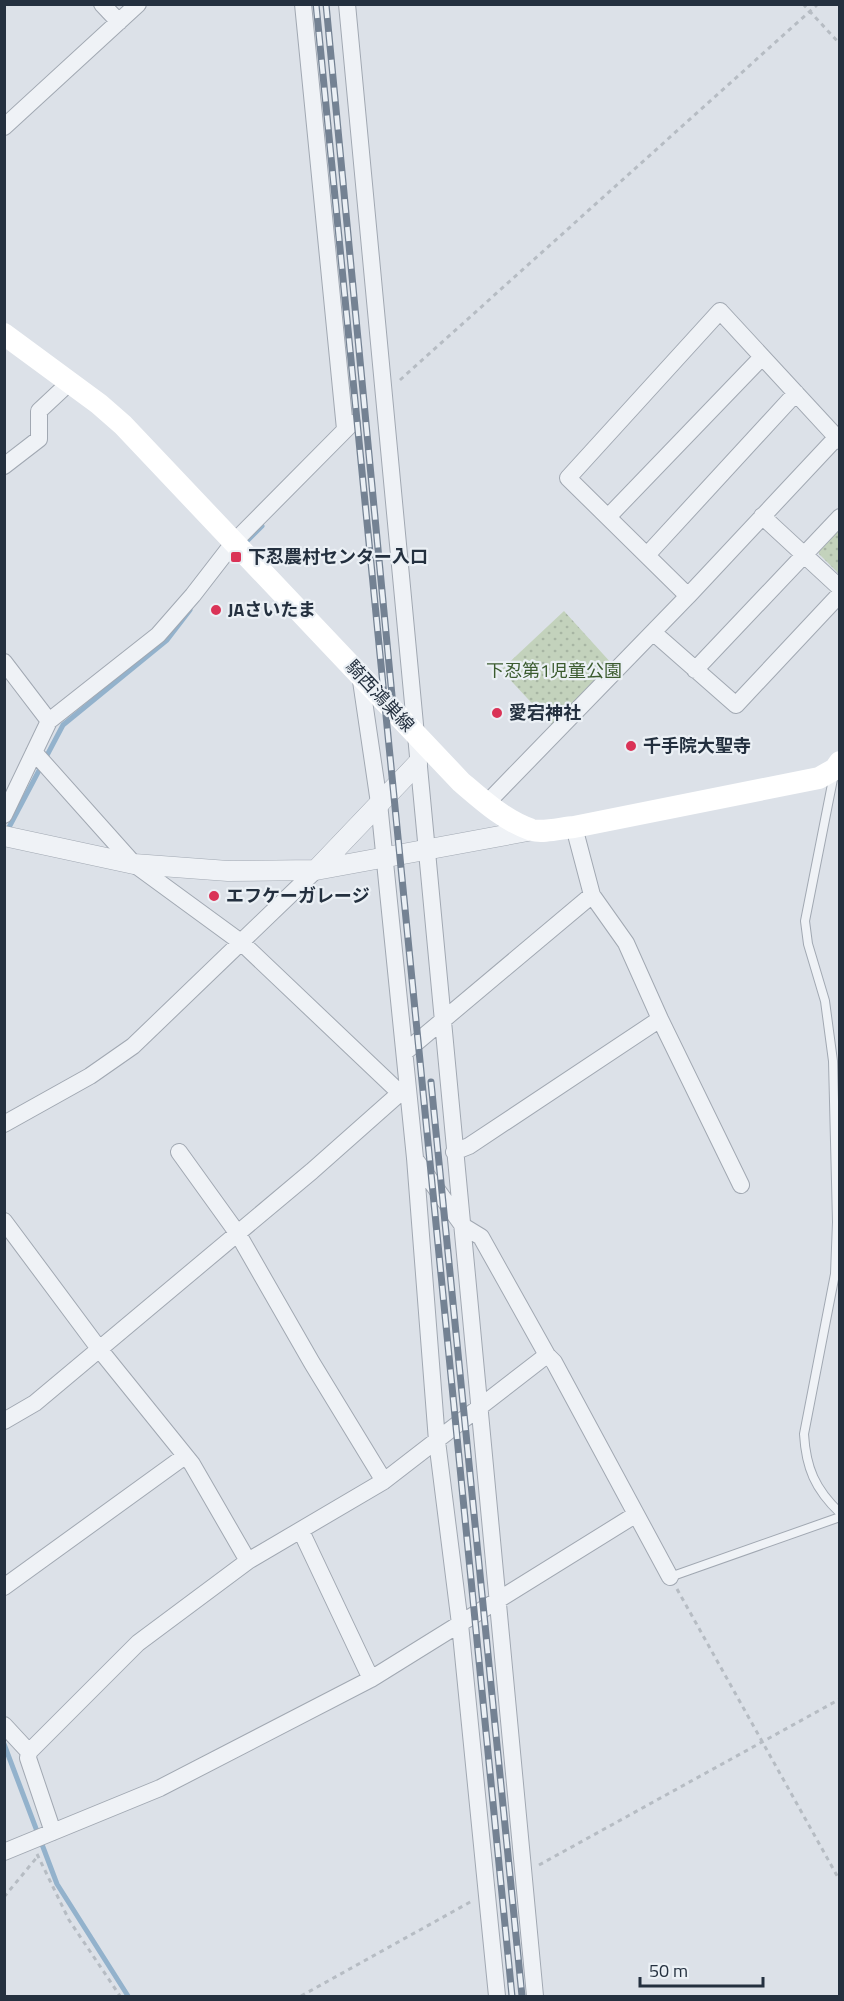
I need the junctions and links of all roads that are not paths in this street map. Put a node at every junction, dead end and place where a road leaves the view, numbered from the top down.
1 (102, 4) edge
2 (138, 4) edge
3 (303, 4) edge
4 (347, 4) edge
5 (119, 22) junction
6 (4, 127) edge
7 (4, 334) edge
8 (762, 357) junction
9 (70, 382) junction
10 (796, 393) junction
11 (838, 440) edge
12 (4, 466) edge
13 (762, 516) junction
14 (608, 517) junction
15 (840, 517) edge
16 (238, 546) junction
17 (647, 555) junction
18 (804, 555) junction
19 (840, 588) edge
20 (840, 594) edge
21 (688, 596) junction
22 (654, 633) junction
23 (4, 662) edge
24 (695, 670) junction
25 (360, 674) junction
26 (49, 721) junction
27 (417, 736) junction
28 (34, 752) junction
29 (417, 764) junction
30 (837, 766) edge
31 (379, 803) junction
32 (486, 804) junction
33 (4, 814) edge
34 (574, 828) junction
35 (533, 830) junction
36 (4, 836) edge
37 (425, 850) junction
38 (384, 858) junction
39 (134, 864) junction
40 (316, 870) junction
41 (592, 894) junction
42 (242, 943) junction
43 (660, 1019) junction
44 (443, 1021) junction
45 (405, 1052) junction
46 (404, 1092) junction
47 (4, 1124) edge
48 (179, 1152) dead end
49 (454, 1152) junction
50 (415, 1158) junction
51 (741, 1185) dead end
52 (4, 1221) edge
53 (463, 1226) junction
54 (238, 1234) junction
55 (100, 1350) junction
56 (548, 1355) junction
57 (479, 1406) junction
58 (4, 1421) edge
59 (438, 1441) junction
60 (185, 1456) junction
61 (384, 1481) junction
62 (635, 1515) junction
63 (840, 1515) edge
64 (301, 1531) junction
65 (248, 1561) junction
66 (670, 1577) joint
67 (4, 1587) edge
68 (499, 1600) junction
69 (460, 1624) junction
70 (371, 1679) junction
71 (4, 1725) edge
72 (29, 1752) junction
73 (53, 1832) junction
74 (4, 1852) edge
75 (496, 1996) edge
76 (535, 1996) edge

1 - 5 street
2 - 5 street
3 - 16 street
4 - 27 street
5 - 6 street
7 - 9 main road, 騎西鴻巣線
8 - 10 street
8 - 14 street
8 - 14 street
9 - 12 street
9 - 16 main road, 騎西鴻巣線
10 - 11 street
10 - 17 street
11 - 13 street
13 - 18 street
13 - 21 street
14 - 17 street
15 - 18 street
16 - 25 main road, 騎西鴻巣線
16 - 26 street
17 - 21 street
18 - 19 street
18 - 24 street
20 - 24 street
21 - 22 street
22 - 24 street
22 - 32 street
23 - 26 street
25 - 27 main road, 騎西鴻巣線
25 - 31 street
26 - 28 street
27 - 29 street
27 - 32 main road, 騎西鴻巣線
28 - 33 street
28 - 39 street
29 - 31 street
29 - 37 street
30 - 34 main road
30 - 63 lane
31 - 38 street
31 - 40 street
32 - 35 main road, 騎西鴻巣線
34 - 35 main road
34 - 41 street
35 - 37 street
36 - 39 street
37 - 38 street
37 - 44 street
38 - 40 street
38 - 45 street
39 - 40 street
39 - 42 street
40 - 42 street
41 - 43 street
41 - 44 street
42 - 46 street
42 - 47 street
43 - 49 street
43 - 51 street
44 - 45 street
44 - 49 street
45 - 46 street
46 - 50 street
46 - 54 street
48 - 54 street
49 - 53 street
50 - 53 street
50 - 59 street
52 - 55 street
53 - 56 street
53 - 57 street
54 - 55 street
54 - 61 street
55 - 58 street
55 - 60 street
56 - 57 street
56 - 62 street
57 - 59 street
57 - 68 street
59 - 61 street
59 - 69 street
60 - 65 street
60 - 67 street
61 - 64 street
62 - 66 street
62 - 68 street
63 - 66 lane
64 - 65 street
64 - 70 street
65 - 72 street
68 - 69 street
68 - 76 street
69 - 70 street
69 - 75 street
70 - 73 street
71 - 72 street
72 - 73 street
73 - 74 street

